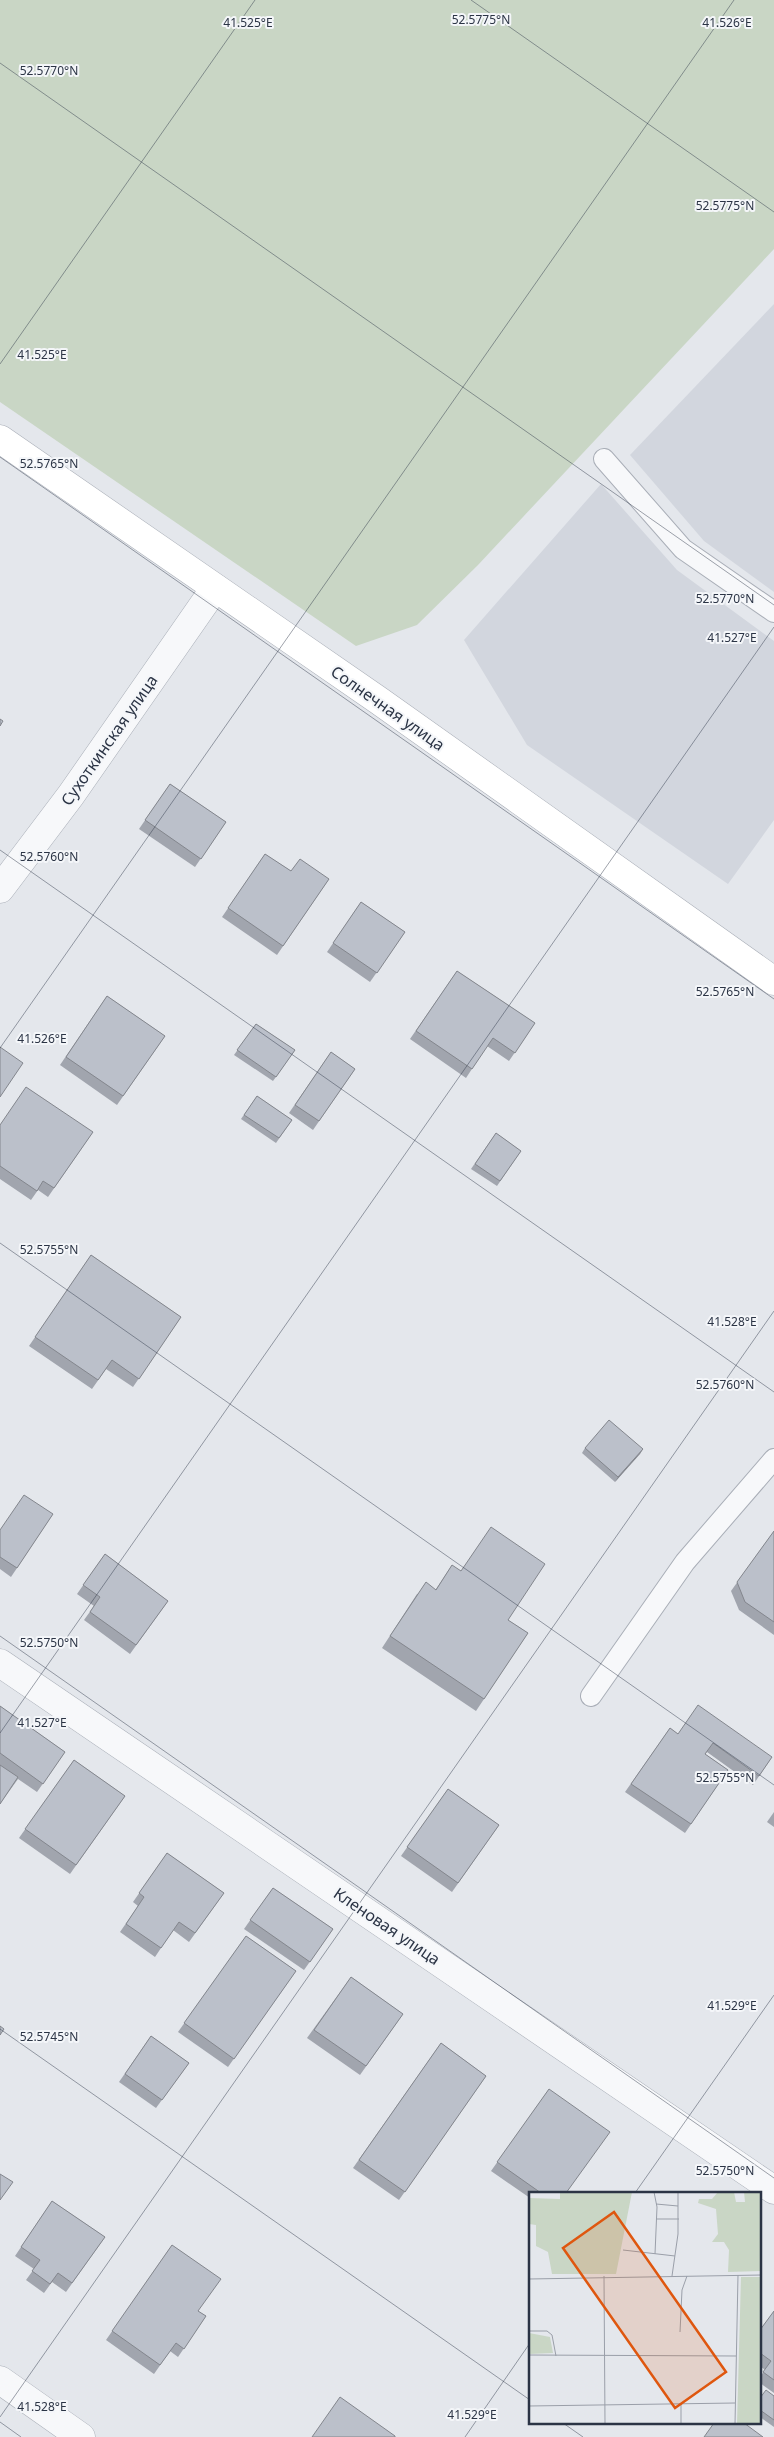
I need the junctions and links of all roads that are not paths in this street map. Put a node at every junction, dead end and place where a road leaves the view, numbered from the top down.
1 (0, 439) edge
2 (604, 459) dead end
3 (215, 588) junction
4 (774, 612) edge
5 (0, 889) edge
6 (774, 981) edge
7 (774, 1459) edge
8 (0, 1663) edge
9 (590, 1696) dead end
10 (774, 2190) edge
11 (0, 2380) edge
12 (81, 2437) edge

1 - 3 street, Солнечная улица
2 - 4 lane
3 - 5 street, Сухоткинская улица
3 - 6 street, Солнечная улица
7 - 9 lane
8 - 10 street, Кленовая улица
11 - 12 street

